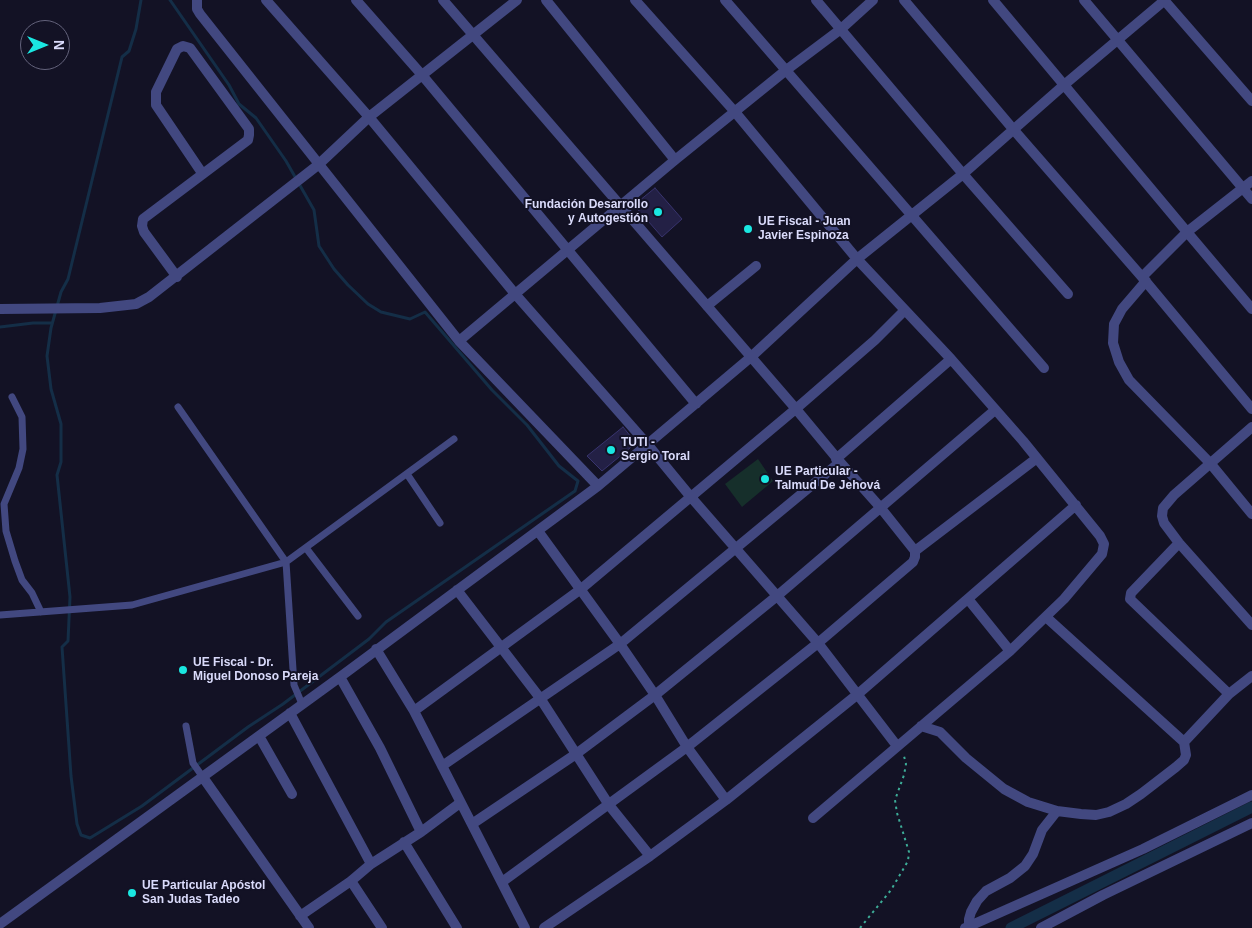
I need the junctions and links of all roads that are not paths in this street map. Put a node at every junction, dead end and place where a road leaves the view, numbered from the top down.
1 (197, 0) edge
2 (266, 0) edge
3 (356, 0) edge
4 (443, 0) edge
5 (517, 0) edge
6 (546, 0) edge
7 (635, 0) edge
8 (726, 0) edge
9 (816, 0) edge
10 (873, 0) edge
11 (904, 0) edge
12 (993, 0) edge
13 (1084, 0) edge
14 (1165, 0) edge
15 (840, 29) junction
16 (472, 34) junction
17 (1118, 40) junction
18 (785, 71) junction
19 (422, 75) junction
20 (1064, 85) junction
21 (1252, 101) edge
22 (735, 112) junction
23 (369, 117) junction
24 (1013, 129) junction
25 (675, 160) junction
26 (318, 165) junction
27 (202, 173) junction
28 (962, 174) junction
29 (1252, 181) edge
30 (1244, 188) junction
31 (1252, 199) edge
32 (619, 206) junction
33 (910, 215) junction
34 (1187, 232) junction
35 (566, 250) junction
36 (857, 259) junction
37 (756, 266) dead end
38 (177, 277) junction
39 (1144, 279) junction
40 (1068, 294) dead end
41 (516, 295) junction
42 (707, 306) junction
43 (0, 309) edge
44 (1252, 309) edge
45 (905, 310) junction
46 (459, 341) junction
47 (751, 357) junction
48 (951, 359) junction
49 (1044, 368) dead end
50 (12, 397) dead end
51 (696, 404) junction
52 (178, 407) dead end
53 (796, 409) junction
54 (1252, 409) edge
55 (995, 410) junction
56 (1252, 427) edge
57 (454, 439) dead end
58 (648, 445) junction
59 (1037, 458) junction
60 (838, 460) junction
61 (1210, 463) junction
62 (407, 474) junction
63 (598, 486) junction
64 (690, 496) junction
65 (1076, 505) junction
66 (880, 507) junction
67 (1252, 514) edge
68 (440, 523) dead end
69 (538, 531) junction
70 (1179, 542) junction
71 (306, 548) junction
72 (735, 548) junction
73 (915, 551) junction
74 (286, 562) junction
75 (581, 589) junction
76 (457, 590) junction
77 (777, 596) junction
78 (968, 599) junction
79 (41, 612) junction
80 (0, 615) edge
81 (358, 616) dead end
82 (1046, 617) junction
83 (1252, 625) edge
84 (818, 643) junction
85 (620, 644) junction
86 (502, 648) junction
87 (376, 650) junction
88 (1010, 651) junction
89 (1252, 676) edge
90 (340, 677) junction
91 (858, 694) junction
92 (1230, 694) junction
93 (655, 695) junction
94 (540, 698) junction
95 (302, 704) junction
96 (414, 711) junction
97 (290, 713) junction
98 (186, 726) dead end
99 (921, 726) junction
100 (259, 736) junction
101 (1184, 742) junction
102 (897, 746) junction
103 (687, 747) junction
104 (576, 754) junction
105 (442, 766) junction
106 (202, 776) junction
107 (292, 794) dead end
108 (1252, 795) edge
109 (726, 800) junction
110 (460, 803) junction
111 (609, 805) junction
112 (1057, 810) junction
113 (813, 818) dead end
114 (1252, 823) edge
115 (472, 824) junction
116 (421, 832) junction
117 (404, 842) junction
118 (650, 856) junction
119 (371, 864) junction
120 (352, 881) junction
121 (502, 882) junction
122 (300, 916) junction
123 (0, 924) edge
124 (967, 927) edge
125 (309, 928) edge
126 (382, 928) edge
127 (457, 928) edge
128 (525, 928) edge
129 (544, 928) edge
130 (1040, 928) edge

1 - 26 street
2 - 23 street
3 - 19 street
4 - 16 street
5 - 16 street
6 - 25 street
7 - 22 street
8 - 18 street
9 - 15 street
10 - 15 street
11 - 24 street
12 - 20 street
13 - 17 street
14 - 17 street
14 - 21 street
15 - 18 street
15 - 28 street
16 - 19 street
16 - 32 street
17 - 20 street
17 - 30 street
18 - 22 street
18 - 33 street
19 - 23 street
19 - 35 street
20 - 24 street
20 - 34 street
22 - 25 street
22 - 36 street
23 - 26 street
23 - 41 street
24 - 28 street
24 - 39 street
25 - 32 street
26 - 38 street
26 - 46 street
27 - 27 street
27 - 38 street
28 - 33 street
28 - 40 street
29 - 30 street
30 - 31 street
30 - 34 street
32 - 35 street
32 - 42 street
33 - 36 street
33 - 49 street
34 - 39 street
34 - 44 street
35 - 41 street
35 - 51 street
36 - 45 street
36 - 47 street
37 - 42 street
38 - 43 street
39 - 54 street
39 - 61 street
41 - 46 street
41 - 58 street
42 - 47 street
45 - 48 street
45 - 53 street
46 - 63 street
47 - 51 street
47 - 53 street
48 - 55 street
48 - 60 street
50 - 79 lane
51 - 58 street
52 - 74 lane
53 - 60 street
53 - 64 street
55 - 59 street
55 - 66 street
56 - 61 street
57 - 62 lane
58 - 63 street
58 - 64 street
59 - 65 street
59 - 73 street
60 - 66 street
60 - 72 street
61 - 67 street
61 - 70 street
62 - 68 lane
62 - 71 lane
63 - 69 street
64 - 72 street
64 - 75 street
65 - 78 street
65 - 82 street
66 - 73 street
66 - 77 street
69 - 75 street
69 - 76 street
70 - 83 street
70 - 92 street
71 - 74 lane
71 - 81 lane
72 - 77 street
72 - 85 street
73 - 84 street
74 - 79 lane
74 - 95 lane
75 - 85 street
75 - 86 street
76 - 86 street
76 - 87 street
77 - 84 street
77 - 93 street
78 - 88 street
78 - 91 street
79 - 80 lane
82 - 88 street
82 - 101 street
84 - 91 street
84 - 103 street
85 - 93 street
85 - 94 street
86 - 94 street
86 - 96 street
87 - 90 street
87 - 96 street
88 - 99 street
89 - 92 street
90 - 95 street
90 - 116 street
91 - 102 street
91 - 109 street
92 - 101 street
93 - 103 street
93 - 104 street
94 - 104 street
94 - 105 street
95 - 97 street
96 - 105 street
97 - 100 street
97 - 119 street
98 - 106 lane
99 - 102 street
99 - 112 street
100 - 106 street
100 - 107 street
101 - 112 street
102 - 113 street
103 - 109 street
103 - 111 street
104 - 111 street
104 - 115 street
105 - 110 street
106 - 122 street
106 - 123 street
108 - 124 street
109 - 118 street
110 - 115 street
110 - 116 street
111 - 118 street
111 - 121 street
112 - 124 street
114 - 130 street
115 - 121 street
116 - 117 street
117 - 119 street
117 - 127 street
118 - 129 street
119 - 120 street
120 - 122 street
120 - 126 street
121 - 128 street
122 - 125 street

